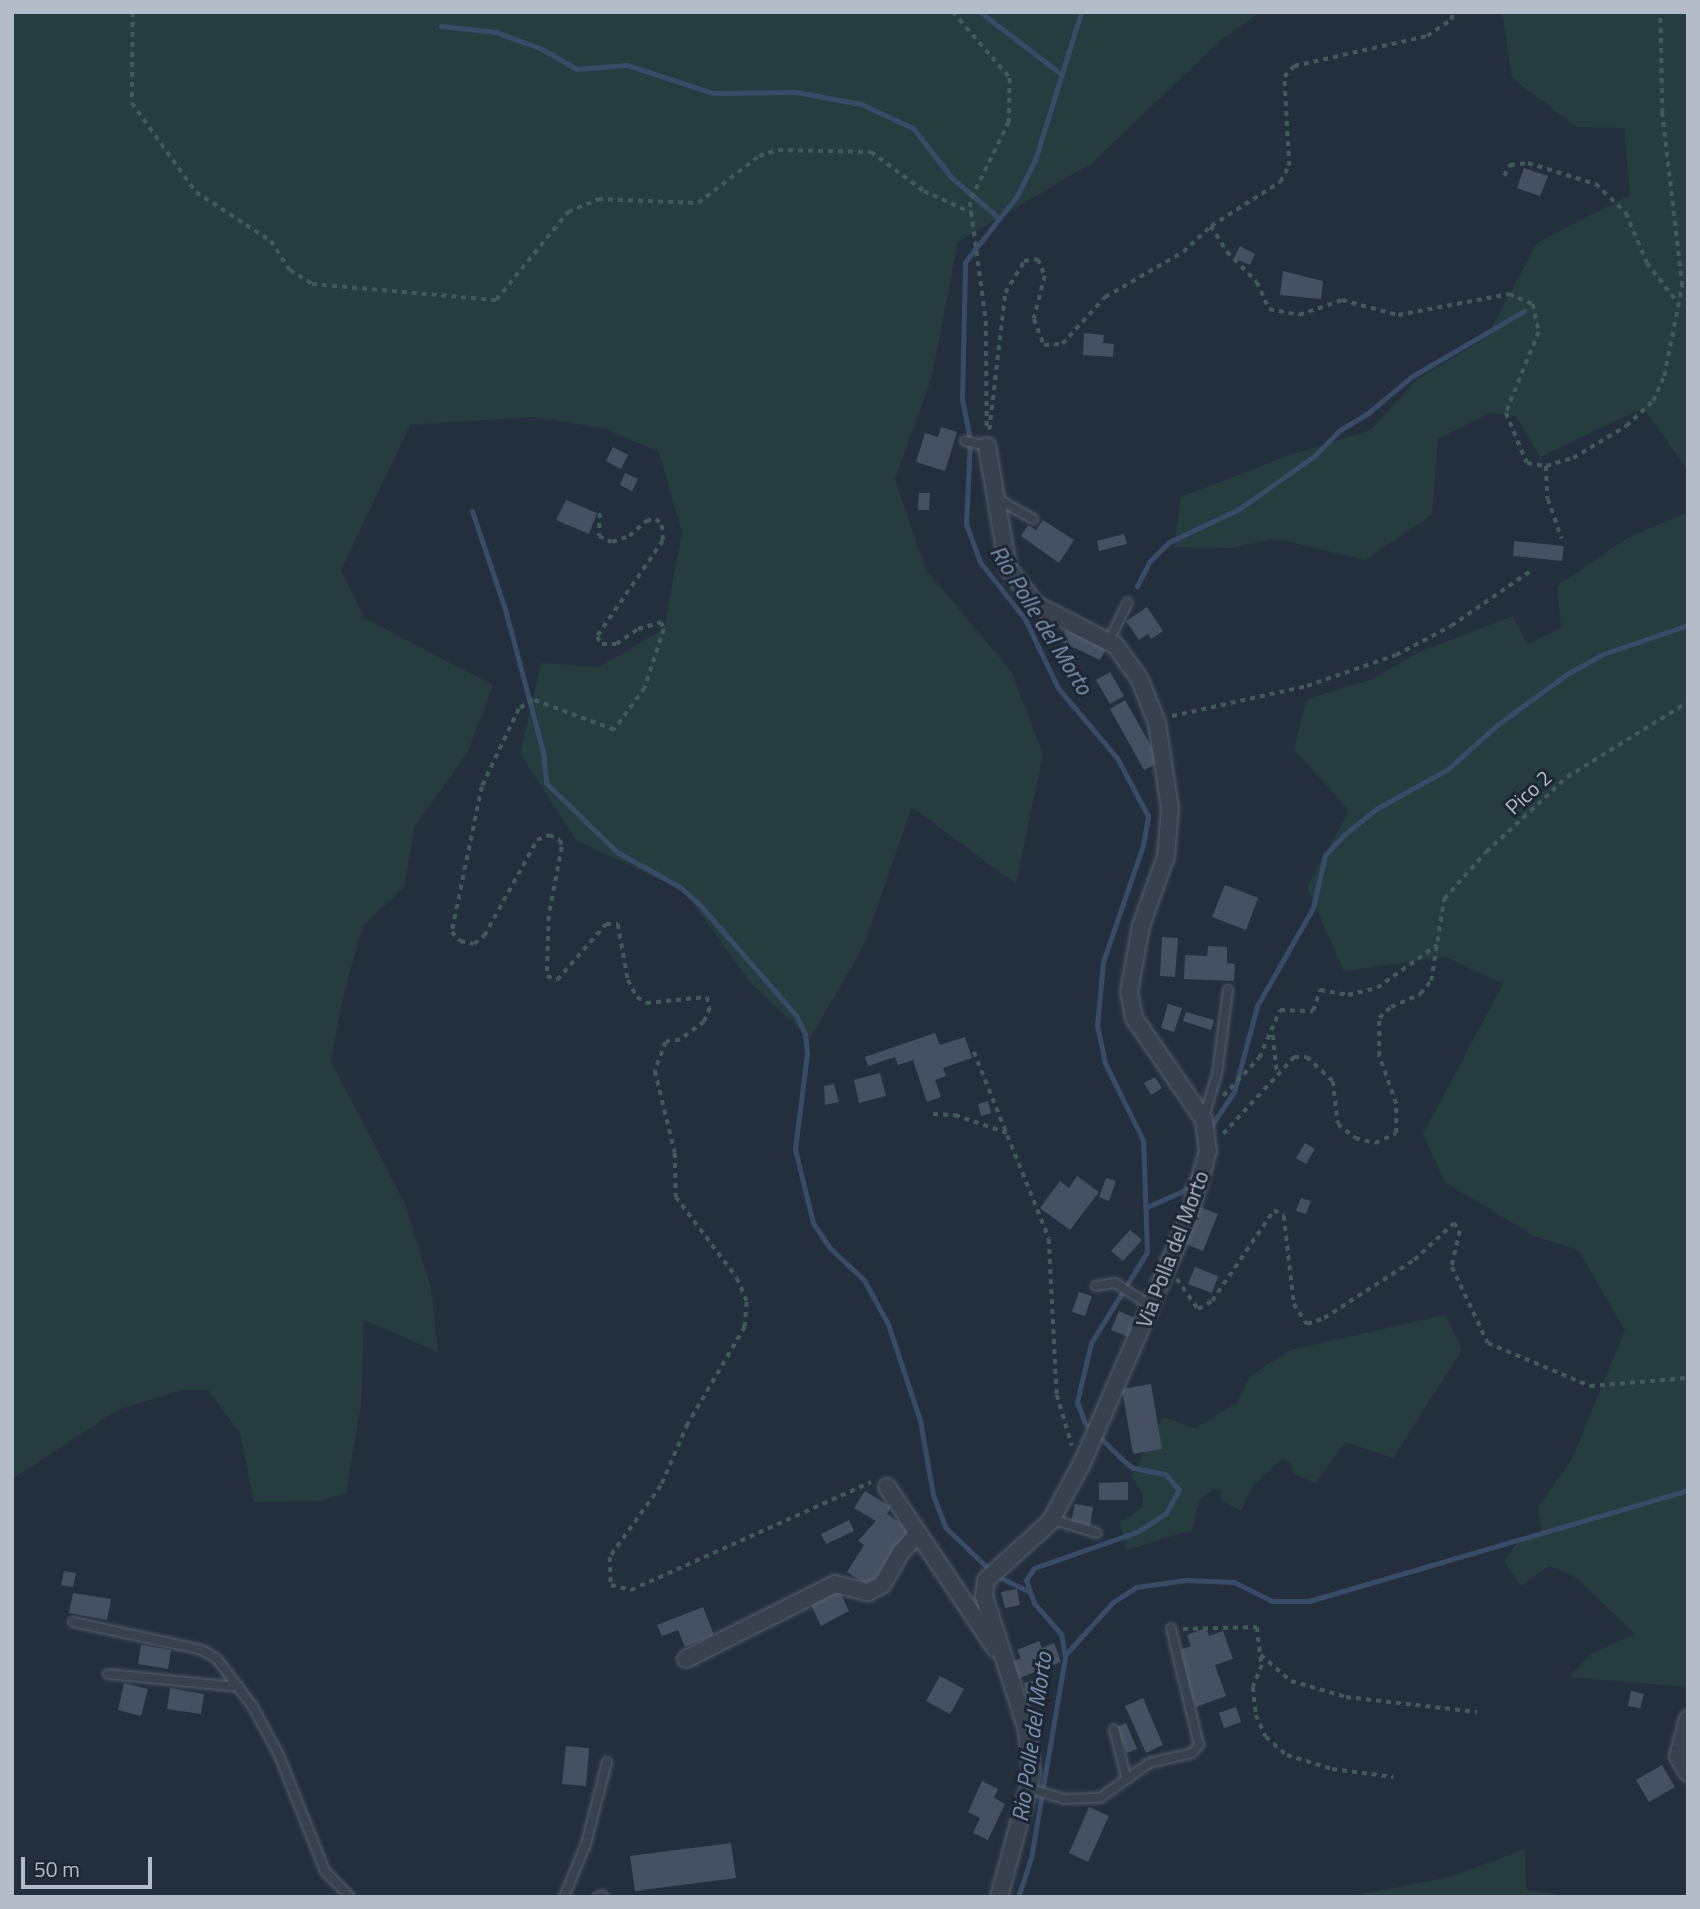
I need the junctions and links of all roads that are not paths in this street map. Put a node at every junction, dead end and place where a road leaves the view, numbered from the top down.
1 (965, 442) dead end
2 (983, 445) joint
3 (992, 497) junction
4 (1033, 519) dead end
5 (1128, 602) dead end
6 (1109, 641) junction
7 (1228, 990) dead end
8 (1204, 1122) junction
9 (1096, 1286) dead end
10 (1153, 1302) junction
11 (887, 1487) road end
12 (1051, 1519) junction
13 (1097, 1533) dead end
14 (918, 1535) junction
15 (74, 1622) dead end
16 (1171, 1632) road end
17 (1001, 1656) junction
18 (686, 1659) dead end
19 (108, 1674) dead end
20 (239, 1687) junction
21 (1688, 1719) edge
22 (1114, 1729) dead end
23 (607, 1762) dead end
24 (1688, 1773) edge
25 (1126, 1777) junction
26 (1032, 1790) junction
27 (350, 1897) edge
28 (564, 1897) edge
29 (999, 1897) edge

1 - 2 lane
2 - 3 street, Via Polla del Morto
3 - 4 lane
3 - 6 street, Via Polla del Morto
5 - 6 lane
6 - 8 street, Via Polla del Morto
7 - 8 lane
8 - 10 street, Via Polla del Morto
9 - 10 lane
10 - 12 street, Via Polla del Morto
11 - 14 street
12 - 13 lane
12 - 17 street, Via Polla del Morto
14 - 17 street
14 - 18 street
15 - 20 lane
16 - 25 lane
17 - 26 street, Via Polla del Morto
19 - 20 lane
20 - 27 lane
21 - 24 street
22 - 25 lane
23 - 28 lane
25 - 26 lane
26 - 29 street, Via Polla del Morto

